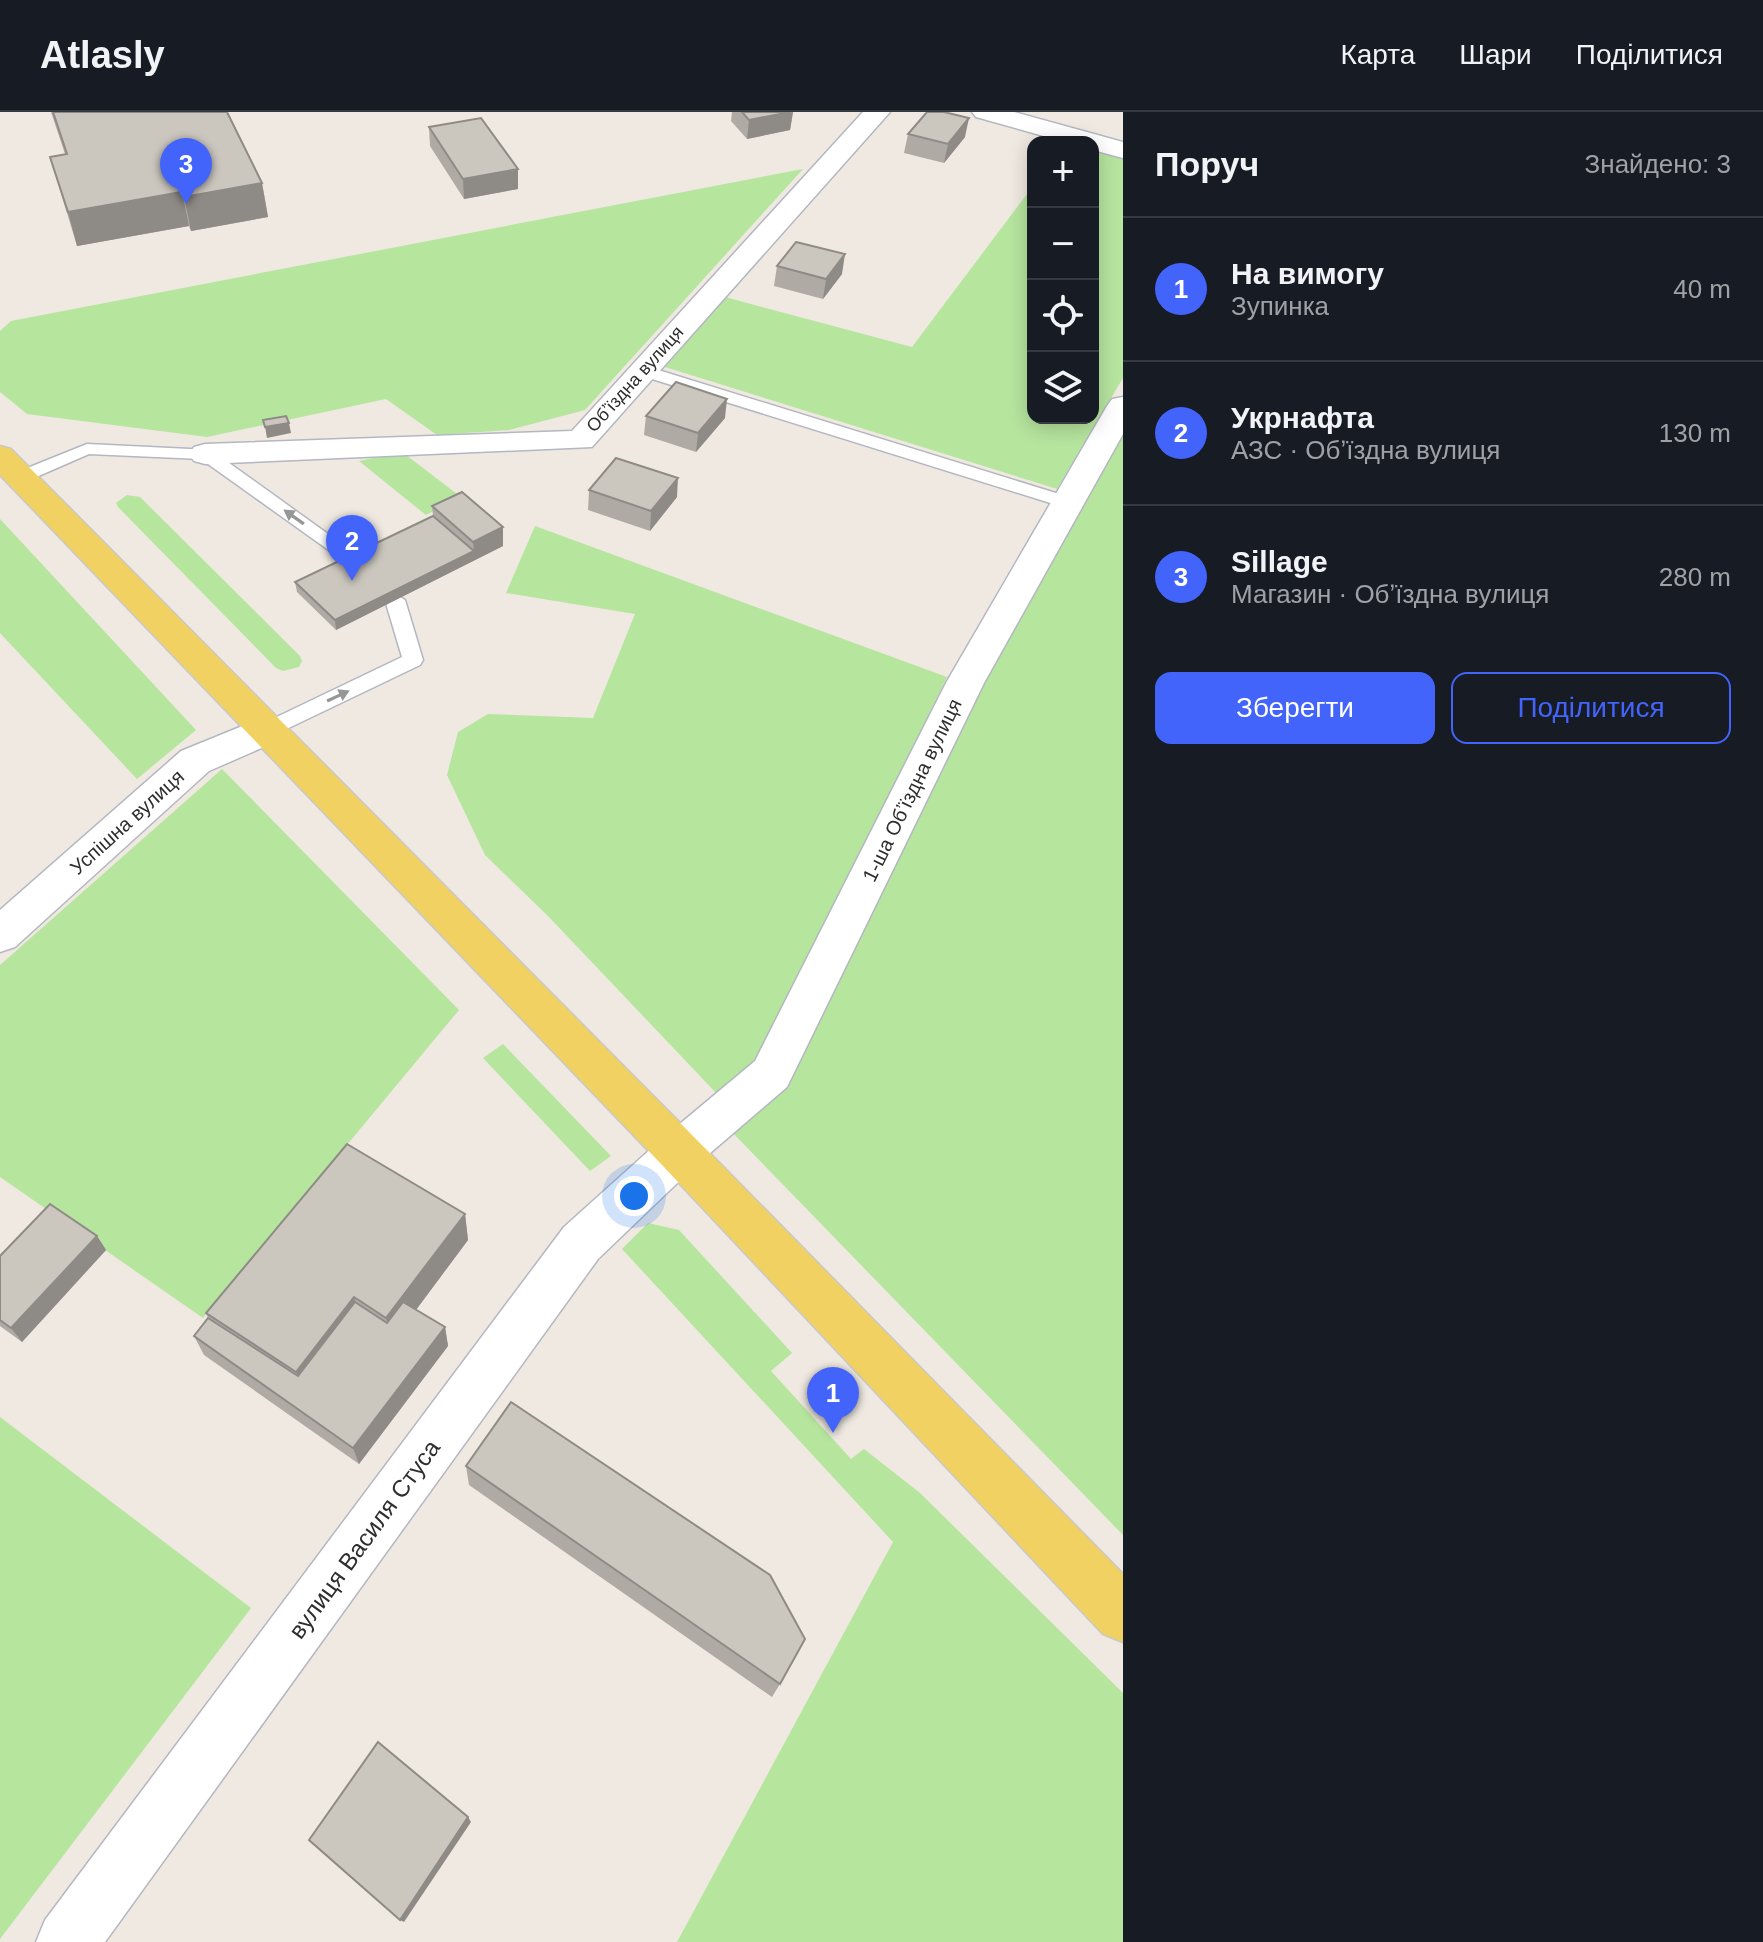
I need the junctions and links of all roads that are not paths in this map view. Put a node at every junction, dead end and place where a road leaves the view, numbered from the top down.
1 (877, 112) edge
2 (985, 112) edge
3 (1123, 150) edge
4 (642, 370) junction
5 (1123, 406) edge
6 (205, 454) junction
7 (10, 466) edge
8 (1066, 502) junction
9 (358, 562) edge
10 (395, 600) edge
11 (267, 730) junction
12 (0, 935) edge
13 (679, 1152) junction
14 (1123, 1614) edge
15 (67, 1942) edge

1 - 4 street, Обʼїздна вулиця
2 - 3 street
4 - 6 street, Обʼїздна вулиця
4 - 8 lane
5 - 8 street, 1-ша Обʼїздна вулиця
6 - 7 lane
9 -> 6 lane
7 - 11 main road
8 - 13 street, 1-ша Обʼїздна вулиця
11 -> 10 lane
11 - 12 street, Успішна вулиця
11 - 13 main road
13 - 14 main road
13 - 15 street, вулиця Василя Стуса

